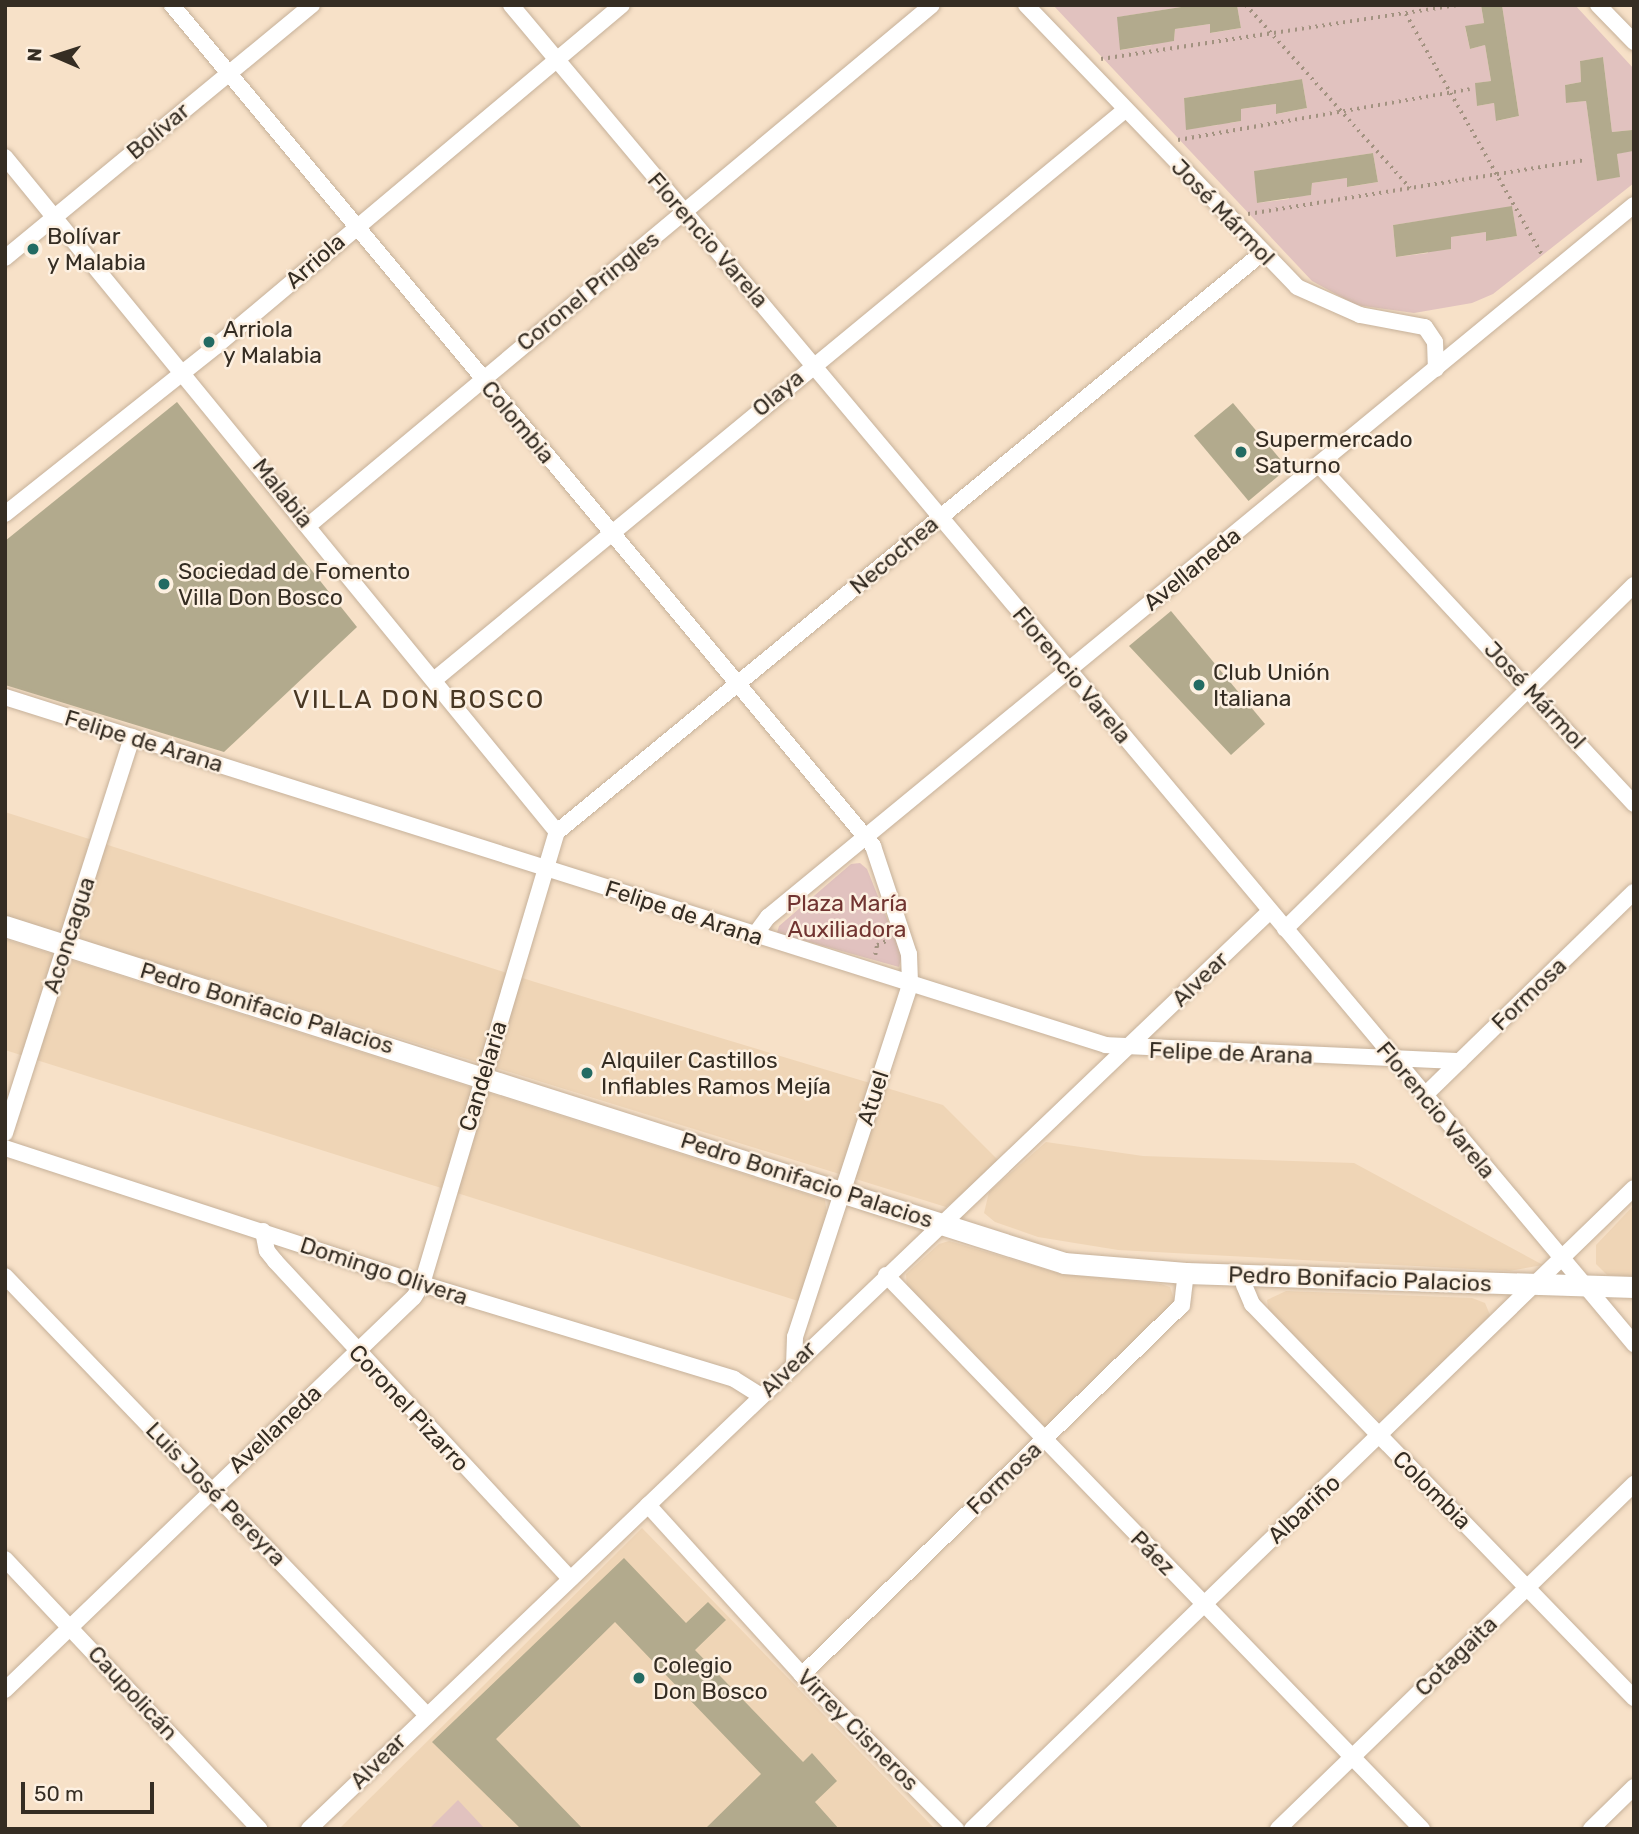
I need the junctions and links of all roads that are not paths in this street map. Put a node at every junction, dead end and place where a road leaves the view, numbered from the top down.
1 (172, 5) edge
2 (312, 5) edge
3 (511, 5) edge
4 (622, 5) edge
5 (932, 5) edge
6 (1026, 5) edge
7 (1598, 5) edge
8 (1634, 42) edge
9 (554, 60) junction
10 (228, 74) junction
11 (1125, 110) junction
12 (5, 157) edge
13 (1634, 205) edge
14 (684, 212) junction
15 (54, 217) junction
16 (354, 228) junction
17 (1261, 254) junction
18 (5, 258) edge
19 (813, 363) junction
20 (1436, 369) junction
21 (184, 372) junction
22 (482, 378) junction
23 (1319, 465) junction
24 (5, 514) edge
25 (942, 515) junction
26 (309, 525) junction
27 (611, 534) junction
28 (1634, 585) edge
29 (1068, 670) junction
30 (433, 680) junction
31 (736, 686) junction
32 (1529, 688) junction
33 (5, 698) edge
34 (132, 737) junction
35 (1634, 804) edge
36 (557, 832) junction
37 (866, 836) junction
38 (547, 870) junction
39 (1634, 892) edge
40 (1269, 912) junction
41 (5, 926) edge
42 (1285, 929) junction
43 (754, 936) junction
44 (66, 945) junction
45 (910, 985) junction
46 (1127, 1049) junction
47 (1394, 1059) junction
48 (1460, 1061) junction
49 (483, 1076) junction
50 (1425, 1095) junction
51 (5, 1133) edge
52 (5, 1148) edge
53 (1634, 1188) edge
54 (844, 1191) junction
55 (942, 1223) junction
56 (262, 1231) junction
57 (1560, 1261) junction
58 (1186, 1273) junction
59 (886, 1275) junction
60 (1246, 1275) junction
61 (5, 1276) edge
62 (422, 1284) junction
63 (1538, 1284) junction
64 (1581, 1286) junction
65 (1634, 1287) edge
66 (1634, 1344) edge
67 (356, 1353) junction
68 (794, 1362) junction
69 (761, 1396) junction
70 (1380, 1437) junction
71 (1042, 1441) junction
72 (1634, 1484) edge
73 (212, 1489) junction
74 (648, 1505) junction
75 (5, 1559) edge
76 (569, 1577) junction
77 (1528, 1588) junction
78 (1204, 1604) junction
79 (71, 1627) junction
80 (802, 1675) junction
81 (5, 1690) edge
82 (1634, 1698) edge
83 (425, 1713) junction
84 (1352, 1755) junction
85 (1634, 1787) edge
86 (259, 1829) edge
87 (309, 1829) edge
88 (956, 1829) edge
89 (972, 1829) edge
90 (1278, 1829) edge
91 (1422, 1829) edge
92 (1591, 1829) edge

1 - 10 street, Colombia
2 - 10 street, Bolívar
3 - 9 street, Florencio Varela
4 - 9 street, Arriola
5 - 14 street, Coronel Pringles
6 - 11 street, José Mármol
7 - 8 street
9 - 14 street, Florencio Varela
9 - 16 street, Arriola
10 - 15 street, Bolívar
10 - 16 street, Colombia
11 - 17 street, José Mármol
11 - 19 street, Olaya
12 - 15 street, Malabia
13 - 20 street, Avellaneda
14 - 19 street, Florencio Varela
14 - 22 street, Coronel Pringles
15 - 18 street, Bolívar
15 - 21 street, Malabia
16 - 21 street, Arriola
16 - 22 street, Colombia
17 - 20 street, José Mármol
17 - 25 street, Necochea
19 - 25 street, Florencio Varela
19 - 27 street, Olaya
20 - 23 street, Avellaneda
21 - 24 street, Arriola
21 - 26 street, Malabia
22 - 26 street, Coronel Pringles
22 - 27 street, Colombia
23 - 29 street, Avellaneda
23 - 32 street, José Mármol
25 - 29 street, Florencio Varela
25 - 31 street, Necochea
26 - 30 street, Malabia
27 - 30 street, Olaya
27 - 31 street, Colombia
28 - 32 street
29 - 37 street, Avellaneda
29 - 40 street, Florencio Varela
30 - 36 street, Malabia
31 - 36 street, Necochea
31 - 37 street, Colombia
32 - 35 street, José Mármol
32 - 42 street
33 - 34 street, Felipe de Arana
34 - 38 street, Felipe de Arana
34 - 44 street, Aconcagua
36 - 38 street
37 - 43 street, Avellaneda
37 - 45 street, Atuel
38 - 43 street, Felipe de Arana
38 - 49 street, Candelaria
39 - 48 street, Formosa
40 - 42 street, Florencio Varela
40 - 46 street, Alvear
41 - 44 street, Pedro Bonifacio Palacios
42 - 47 street, Florencio Varela
43 - 45 street, Felipe de Arana
44 - 49 street, Pedro Bonifacio Palacios
44 - 51 street, Aconcagua
45 - 46 street, Felipe de Arana
45 - 54 street, Atuel
46 - 47 street, Felipe de Arana
46 - 55 street, Alvear
47 - 48 street, Felipe de Arana
47 - 50 street, Florencio Varela
48 - 50 street, Formosa
49 - 54 street, Pedro Bonifacio Palacios
49 - 62 street, Candelaria
50 - 57 street, Florencio Varela
52 - 56 street, Domingo Olivera
53 - 57 street, Albariño
54 - 55 street, Pedro Bonifacio Palacios
54 - 68 street, Atuel
55 - 58 street, Pedro Bonifacio Palacios
55 - 59 street, Alvear
56 - 62 street, Domingo Olivera
56 - 67 street, Coronel Pizarro
57 - 63 street, Albariño
57 - 64 street, Florencio Varela
58 - 60 street, Pedro Bonifacio Palacios
58 - 71 street, Formosa
59 - 68 street, Alvear
59 - 71 street, Páez
60 - 63 street, Pedro Bonifacio Palacios
60 - 70 street, Colombia
61 - 73 street, Luis José Pereyra
62 - 67 street, Avellaneda
62 - 69 street, Domingo Olivera
63 - 64 street, Pedro Bonifacio Palacios
63 - 70 street, Albariño
64 - 65 street, Pedro Bonifacio Palacios
64 - 66 street, Florencio Varela
67 - 73 street, Avellaneda
67 - 76 street, Coronel Pizarro
68 - 69 street, Alvear
69 - 74 street, Alvear
70 - 77 street, Colombia
70 - 78 street, Albariño
71 - 78 street, Páez
71 - 80 street, Formosa
72 - 77 street, Cotagaita
73 - 79 street, Avellaneda
73 - 83 street, Luis José Pereyra
74 - 76 street, Alvear
74 - 80 street, Virrey Cisneros
75 - 79 street, Caupolicán
76 - 83 street, Alvear
77 - 82 street, Colombia
77 - 84 street, Cotagaita
78 - 84 street, Páez
78 - 89 street, Albariño
79 - 81 street, Avellaneda
79 - 86 street, Caupolicán
80 - 88 street, Virrey Cisneros
83 - 87 street, Alvear
84 - 90 street, Cotagaita
84 - 91 street, Páez
85 - 92 street

